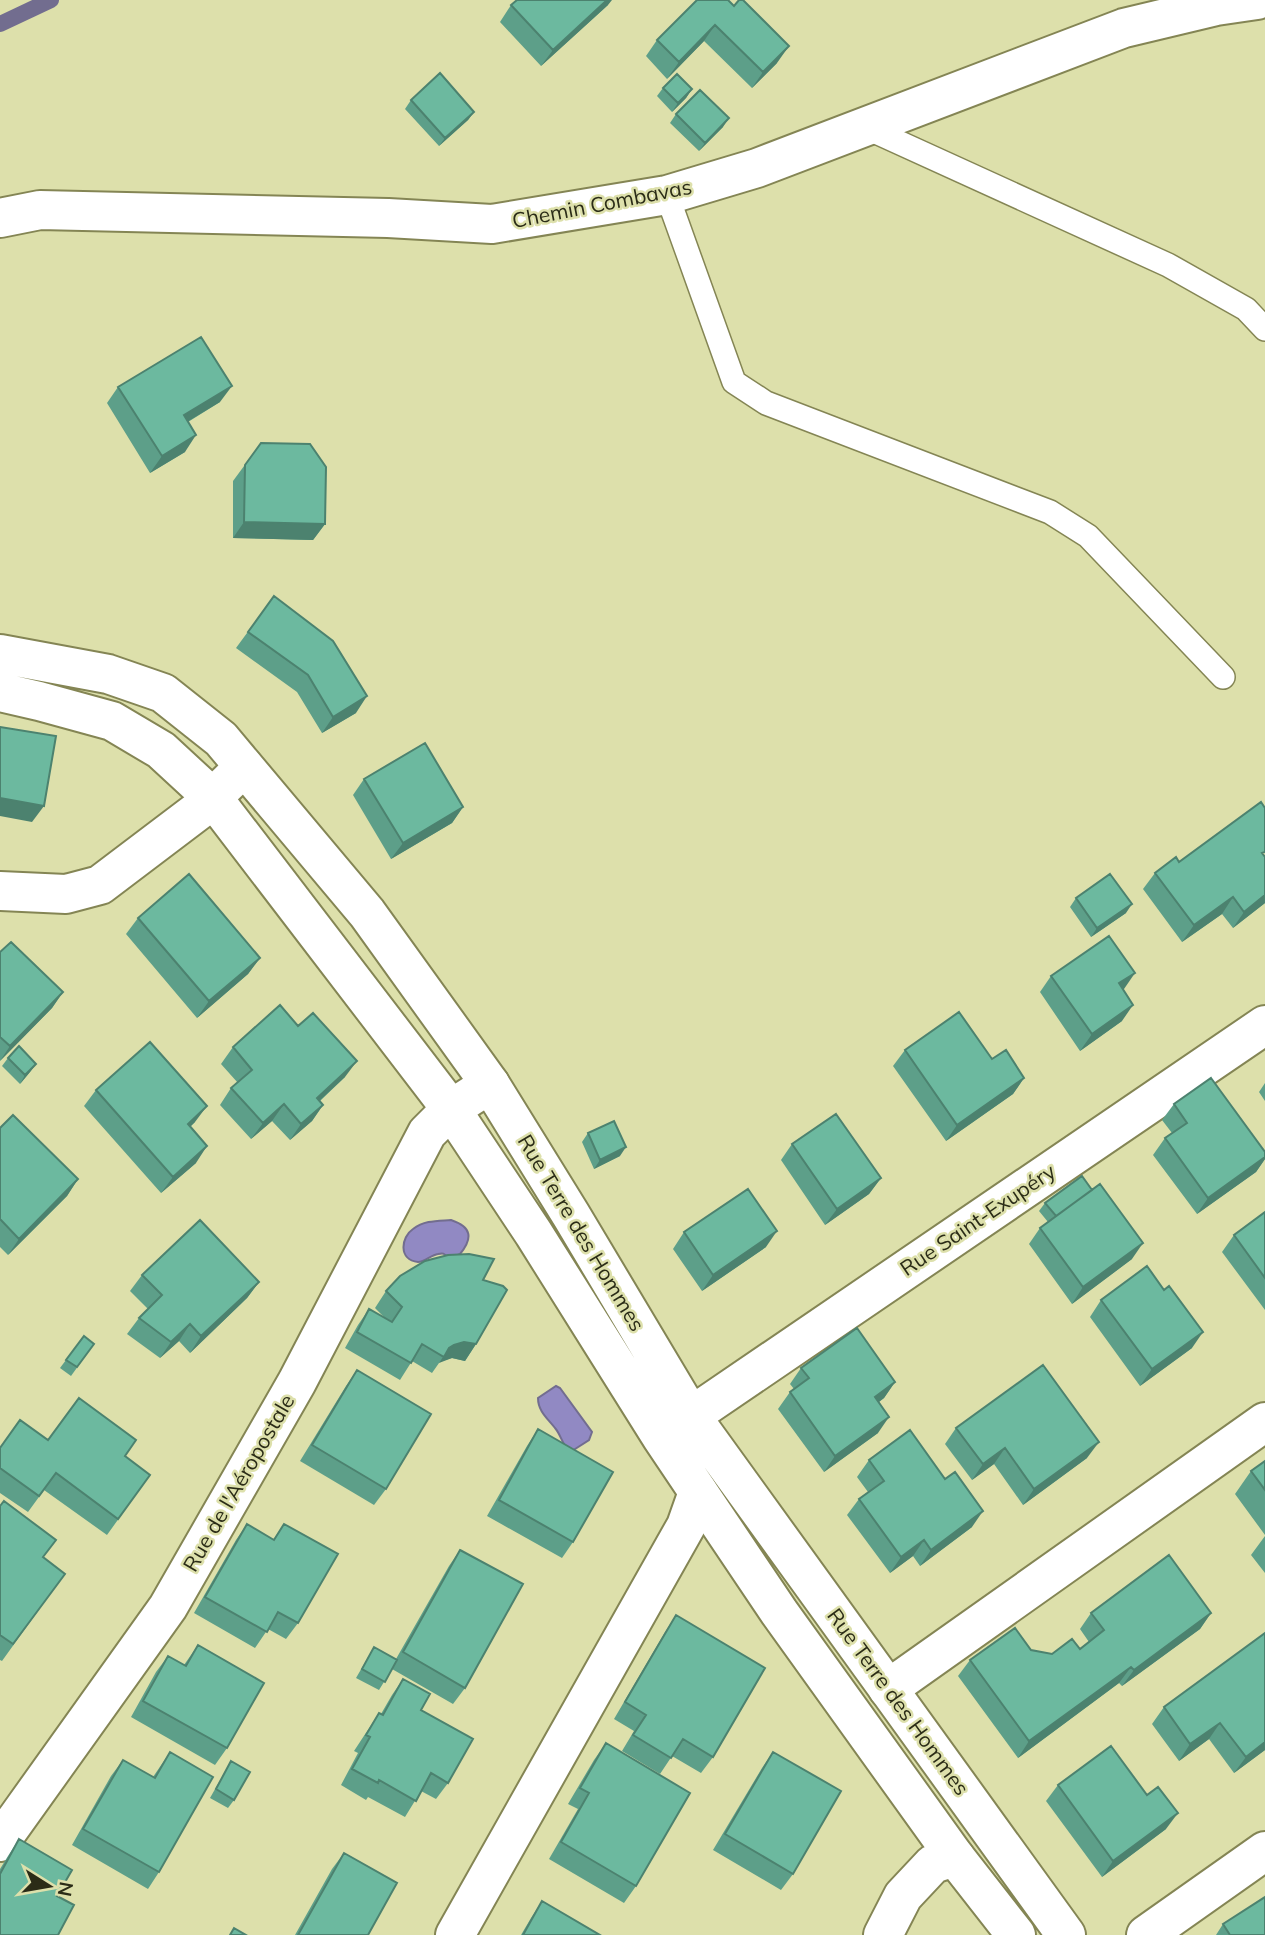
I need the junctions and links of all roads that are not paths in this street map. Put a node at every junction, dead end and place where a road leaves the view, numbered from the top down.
1 (1257, 0) edge
2 (865, 127) junction
3 (667, 195) junction
4 (0, 218) edge
5 (1265, 328) edge
6 (0, 654) edge
7 (1223, 677) dead end
8 (0, 692) edge
9 (244, 766) junction
10 (213, 798) junction
11 (0, 891) edge
12 (1265, 1025) edge
13 (490, 1084) junction
14 (452, 1109) junction
15 (1265, 1422) edge
16 (676, 1427) junction
17 (698, 1492) junction
18 (888, 1689) junction
19 (0, 1842) edge
20 (1265, 1851) edge
21 (955, 1857) junction
22 (455, 1935) edge
23 (883, 1935) edge
24 (1016, 1935) edge
25 (1066, 1935) edge
26 (1146, 1935) edge

1 - 2 street, Chemin Combavas
2 - 3 street, Chemin Combavas
2 - 5 lane
3 - 4 street, Chemin Combavas
3 - 7 lane
6 - 9 street, Rue Terre des Hommes
8 - 10 street, Rue Terre des Hommes
9 - 10 street
9 - 13 street, Rue Terre des Hommes
10 - 11 street
10 - 14 street, Rue Terre des Hommes
12 - 16 street, Rue Saint-Exupéry
13 - 14 street, Rue de l'Aéropostale
13 - 16 street, Rue Terre des Hommes
14 - 16 street, Rue Terre des Hommes
14 - 19 street, Rue de l'Aéropostale
15 - 18 street
16 - 17 street, Rue Terre des Hommes
16 - 18 street, Rue Terre des Hommes
17 - 21 street, Rue Terre des Hommes
17 - 22 street
18 - 25 street, Rue Terre des Hommes
20 - 26 street
21 - 23 street
21 - 24 street, Rue Terre des Hommes

